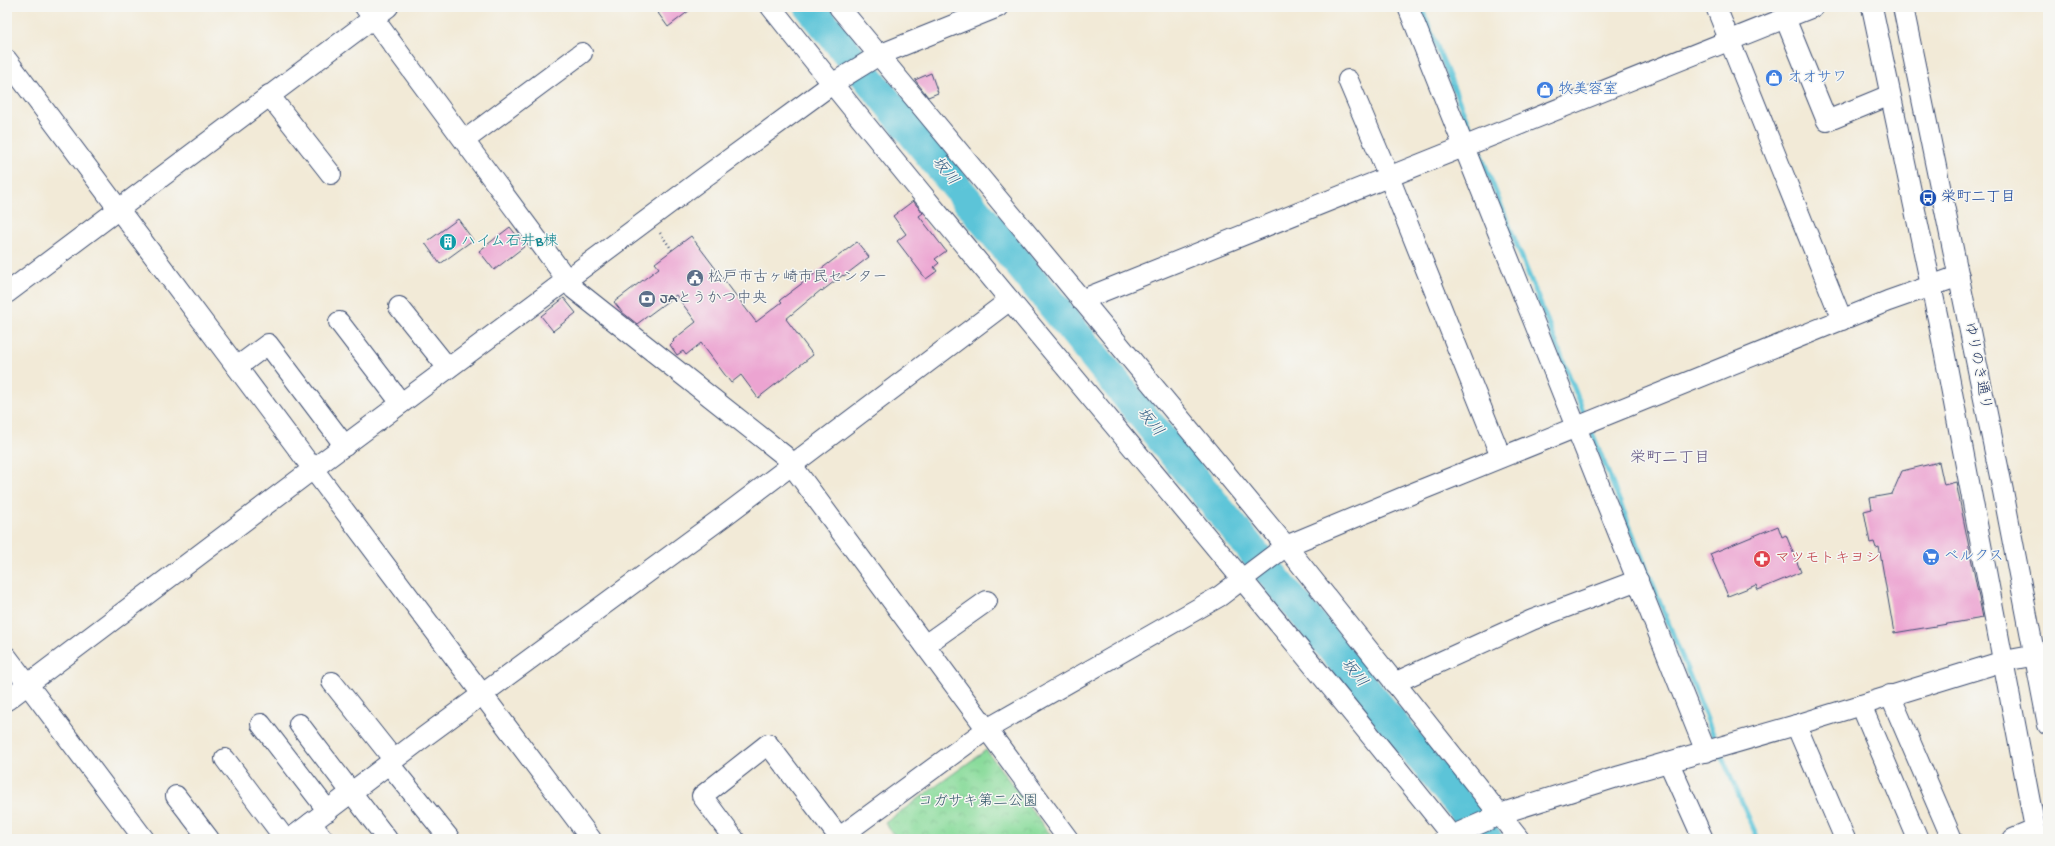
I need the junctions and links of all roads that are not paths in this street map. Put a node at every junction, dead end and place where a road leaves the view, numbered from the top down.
1 (771, 7) edge
2 (840, 7) edge
3 (998, 7) edge
4 (1408, 7) edge
5 (1716, 7) edge
6 (1813, 7) edge
7 (1872, 7) edge
8 (1903, 7) edge
9 (376, 11) edge
10 (1776, 16) edge
11 (1730, 40) junction
12 (582, 53) dead end
13 (876, 57) junction
14 (7, 60) edge
15 (1348, 80) dead end
16 (836, 82) junction
17 (269, 95) junction
18 (1890, 95) junction
19 (464, 140) junction
20 (1472, 144) junction
21 (331, 174) dead end
22 (1389, 177) junction
23 (119, 209) junction
24 (1959, 276) junction
25 (567, 280) junction
26 (1930, 286) junction
27 (7, 293) edge
28 (1010, 300) junction
29 (1081, 300) junction
30 (399, 306) dead end
31 (1842, 320) junction
32 (339, 322) dead end
33 (237, 367) junction
34 (448, 368) junction
35 (401, 403) junction
36 (1583, 425) junction
37 (345, 446) junction
38 (1501, 457) junction
39 (791, 464) junction
40 (313, 469) junction
41 (1286, 546) junction
42 (1243, 580) junction
43 (1638, 580) junction
44 (987, 601) dead end
45 (925, 645) junction
46 (2042, 654) edge
47 (7, 657) edge
48 (2004, 661) junction
49 (332, 682) dead end
50 (1394, 683) junction
51 (28, 684) junction
52 (482, 695) junction
53 (1890, 695) junction
54 (7, 700) edge
55 (1861, 704) junction
56 (261, 724) dead end
57 (299, 724) dead end
58 (1796, 725) junction
59 (2048, 725) edge
60 (987, 729) junction
61 (1715, 749) junction
62 (225, 759) dead end
63 (391, 762) junction
64 (1669, 763) junction
65 (352, 792) junction
66 (176, 796) dead end
67 (328, 811) junction
68 (1498, 817) junction
69 (311, 824) junction
70 (2036, 834) edge
71 (1452, 837) edge
72 (449, 838) dead end
73 (838, 838) edge
74 (144, 839) edge
75 (209, 839) edge
76 (285, 839) edge
77 (290, 839) edge
78 (323, 839) edge
79 (387, 839) edge
80 (590, 839) edge
81 (734, 839) edge
82 (1068, 839) edge
83 (1519, 839) edge
84 (1703, 839) edge
85 (1845, 839) edge
86 (1918, 839) edge
87 (1952, 839) edge
88 (2013, 839) edge

1 - 16 street
2 - 13 street
3 - 13 street
4 - 20 street
5 - 11 street
6 - 10 street
7 - 18 street
8 - 24 street, ゆりのき通り
9 - 17 street
9 - 19 street
10 - 11 street
10 - 18 street
11 - 20 street
11 - 31 street
12 - 19 street
13 - 16 street
13 - 29 street
14 - 23 street
15 - 22 street
16 - 25 street
16 - 28 street
17 - 21 street
17 - 23 street
18 - 26 street
19 - 25 street
20 - 22 street
20 - 36 street
22 - 29 street
22 - 38 street
23 - 27 street
23 - 33 street
24 - 26 street
24 - 46 street, ゆりのき通り
25 - 34 street
25 - 39 street
26 - 31 street
26 - 48 street
28 - 39 street
28 - 42 street
29 - 41 street
30 - 34 street
31 - 36 street
32 - 35 street
33 - 37 street
33 - 40 street
34 - 35 street
35 - 37 street
36 - 38 street
36 - 43 street
37 - 40 street
38 - 41 street
39 - 45 street
39 - 52 street
40 - 51 street
40 - 52 street
41 - 42 street
41 - 50 street
42 - 60 street
42 - 71 street
43 - 50 street
43 - 61 street
44 - 45 street
45 - 60 street
46 - 48 street
46 - 59 street, ゆりのき通り
47 - 51 street
48 - 53 street
48 - 70 street
49 - 63 street
50 - 68 street
51 - 54 street
51 - 74 street
52 - 63 street
52 - 80 street
53 - 55 street
53 - 87 street
55 - 58 street
55 - 86 street
56 - 67 street
57 - 65 street
58 - 61 street
58 - 85 street
60 - 73 street
60 - 82 street
61 - 64 street
62 - 76 street
63 - 65 street
63 - 72 street
64 - 68 street
64 - 84 street
65 - 67 street
65 - 79 street
66 - 75 street
67 - 69 street
68 - 71 street
68 - 83 street
69 - 77 street
69 - 78 street
70 - 88 street
73 - 81 street

